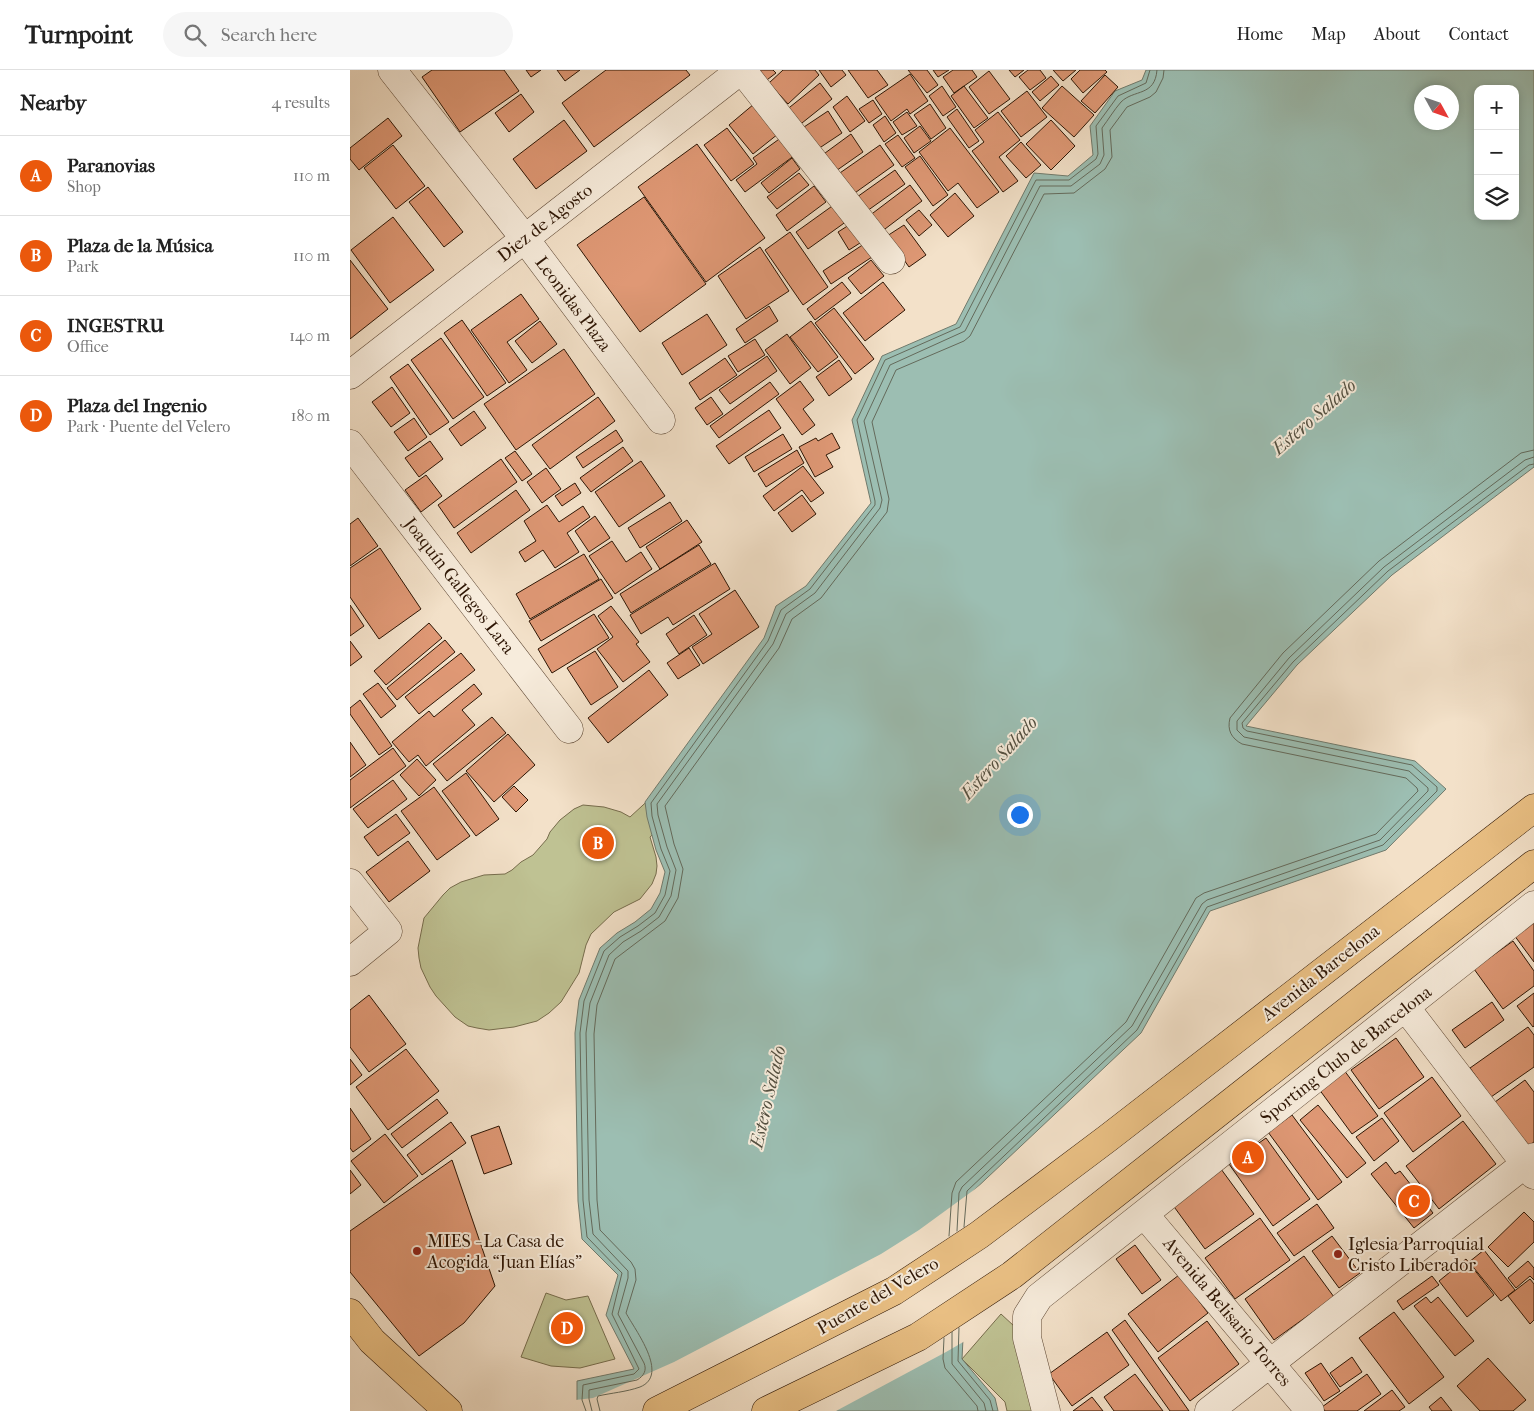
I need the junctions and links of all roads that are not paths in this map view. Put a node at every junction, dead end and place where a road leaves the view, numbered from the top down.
1 (392, 70) edge
2 (742, 70) edge
3 (525, 239) junction
4 (890, 260) dead end
5 (350, 375) edge
6 (661, 420) dead end
7 (350, 444) edge
8 (569, 729) dead end
9 (1534, 808) edge
10 (1534, 864) edge
11 (350, 883) edge
12 (1534, 905) edge
13 (350, 962) edge
14 (1406, 1008) junction
15 (1108, 1138) joint
16 (1531, 1165) edge
17 (1144, 1214) junction
18 (350, 1313) edge
19 (1270, 1363) junction
20 (448, 1411) edge
21 (657, 1411) edge
22 (766, 1411) edge
23 (1046, 1411) edge
24 (1209, 1411) edge
25 (1310, 1411) edge

1 - 3 street, Leonidas Plaza
2 - 3 street, Diez de Agosto
2 - 4 street
3 - 5 street, Diez de Agosto
3 - 6 street, Leonidas Plaza
7 - 8 street, Joaquín Gallegos Lara
9 - 15 main road, Avenida Barcelona
10 - 22 main road
11 - 13 street
12 - 14 street, Sporting Club de Barcelona
14 - 16 street
14 - 17 street, Sporting Club de Barcelona
15 - 21 main road, Puente del Velero
16 - 19 street
17 - 19 street, Avenida Belisario Torres
17 - 23 street, Sporting Club de Barcelona
18 - 20 main road
19 - 24 street
19 - 25 street, Avenida Belisario Torres

